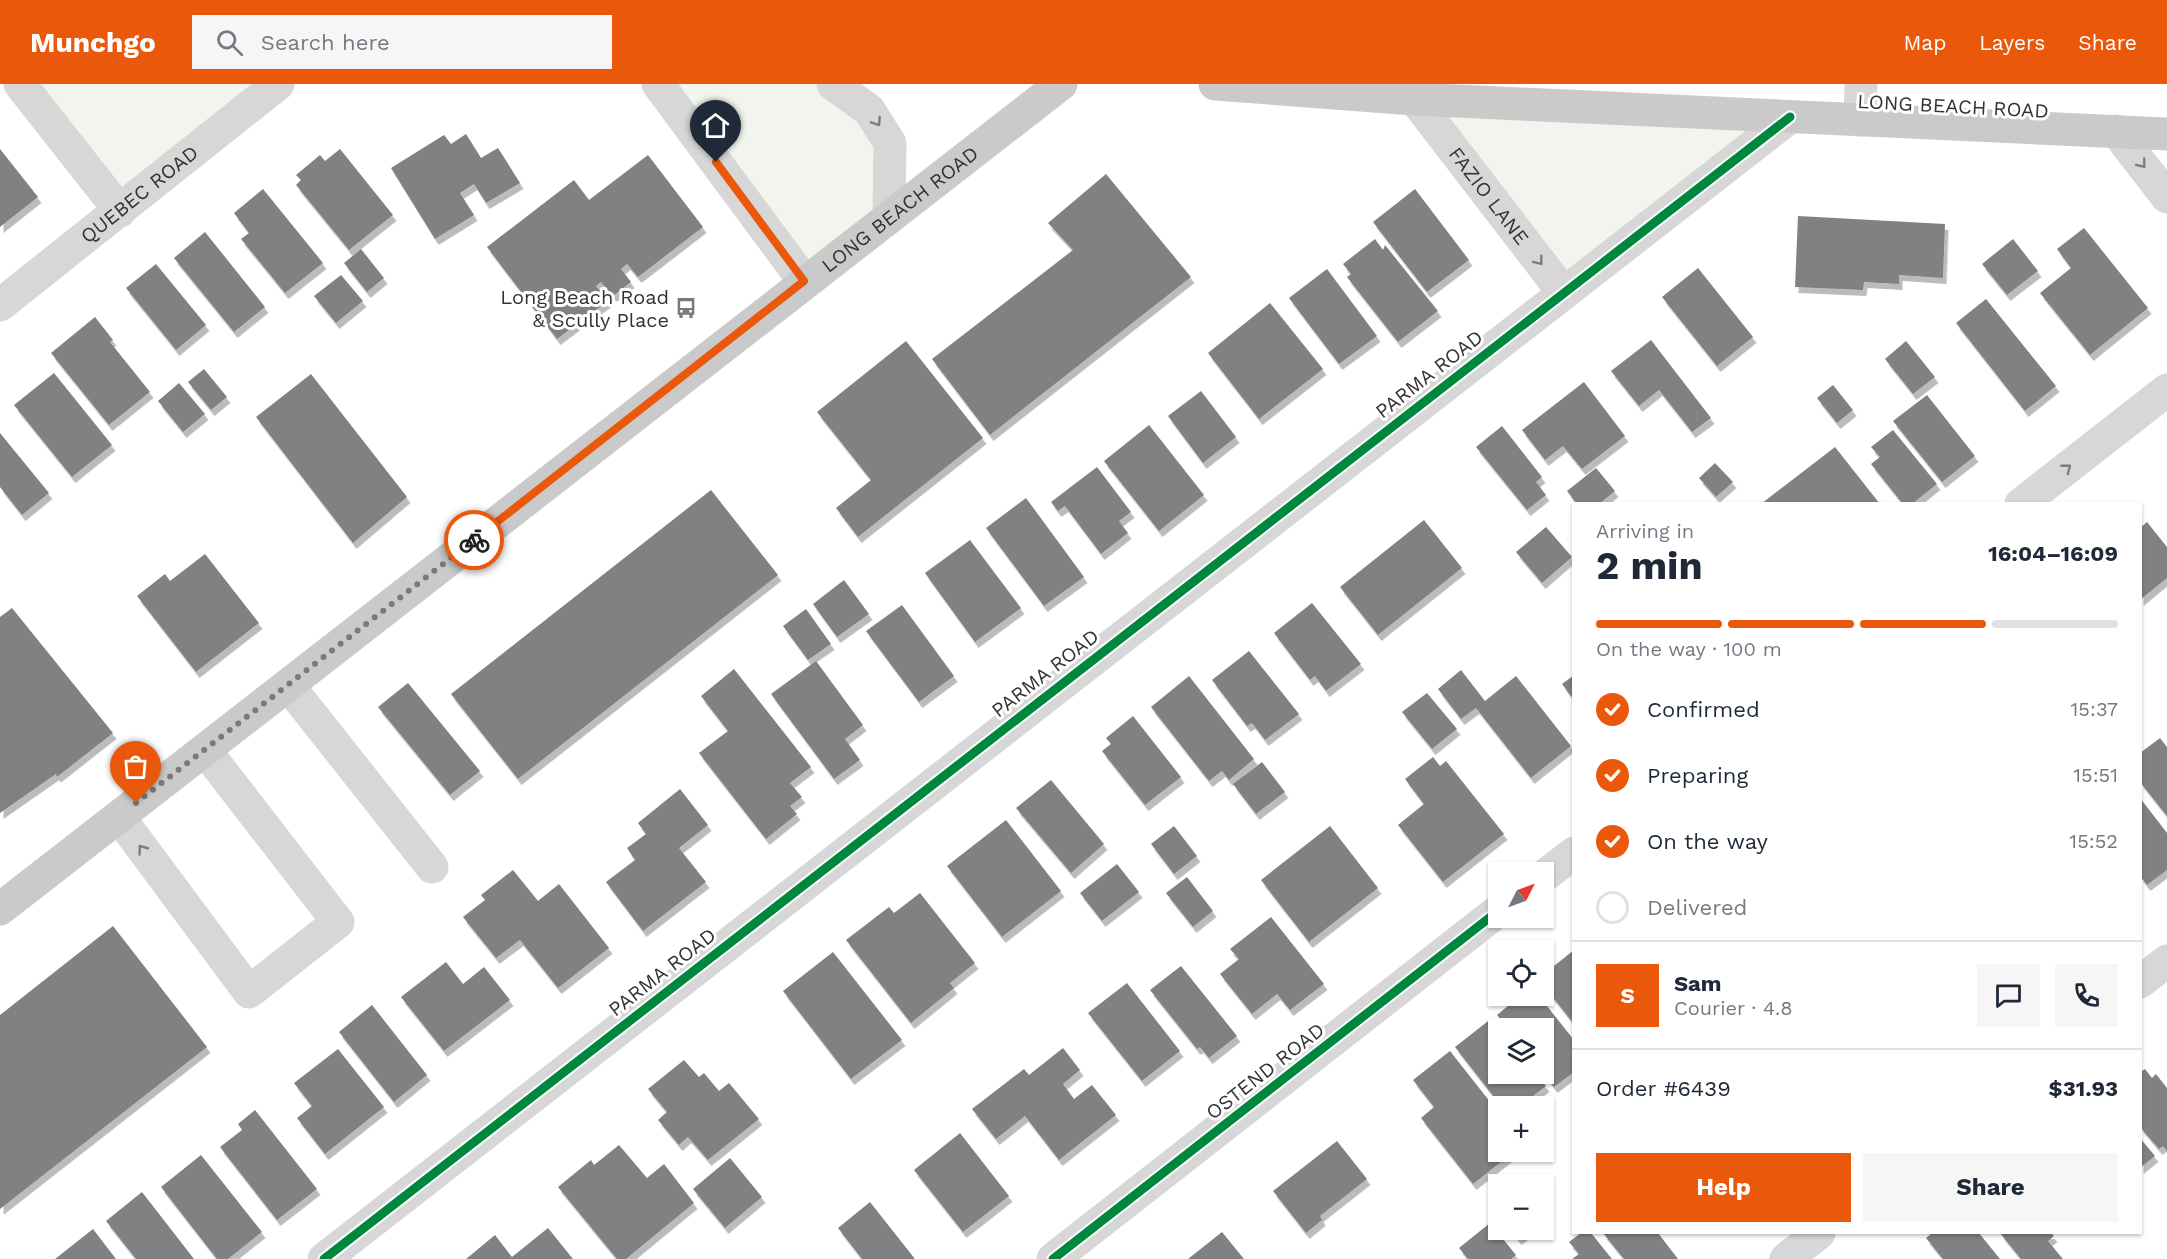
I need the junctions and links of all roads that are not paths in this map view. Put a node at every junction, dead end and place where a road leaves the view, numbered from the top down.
1 (20, 84) edge
2 (278, 84) edge
3 (658, 84) edge
4 (833, 84) edge
5 (1061, 84) edge
6 (1215, 84) edge
7 (1862, 84) edge
8 (1408, 91) edge
9 (1790, 117) junction
10 (1860, 120) junction
11 (2116, 131) junction
12 (2167, 134) edge
13 (2167, 197) edge
14 (120, 211) junction
15 (890, 216) junction
16 (804, 281) junction
17 (1563, 292) junction
18 (0, 305) edge
19 (2167, 390) edge
20 (2024, 502) edge
21 (288, 685) junction
22 (205, 750) junction
23 (119, 817) junction
24 (1572, 855) edge
25 (432, 867) dead end
26 (1554, 868) edge
27 (0, 909) edge
28 (1488, 920) edge
29 (2167, 961) edge
30 (2142, 980) edge
31 (1818, 1234) edge
32 (324, 1259) edge
33 (1053, 1259) edge
34 (1786, 1259) edge

1 - 14 street
2 - 14 street, QUEBEC ROAD
3 - 16 street
4 -> 15 street
5 - 15 main road, LONG BEACH ROAD
6 - 8 main road, LONG BEACH ROAD
7 - 10 street
8 - 9 main road, LONG BEACH ROAD
8 -> 17 street, FAZIO LANE
9 - 10 main road, LONG BEACH ROAD
9 - 17 street, PARMA ROAD
10 - 11 main road, LONG BEACH ROAD
11 - 12 main road, LONG BEACH ROAD
11 -> 13 street
14 - 18 street, QUEBEC ROAD
15 - 16 main road, LONG BEACH ROAD
16 - 21 main road, LONG BEACH ROAD
17 - 32 street, PARMA ROAD
20 -> 19 street
21 - 22 main road, LONG BEACH ROAD
21 - 25 street
22 - 23 main road, LONG BEACH ROAD
22 -> 23 street
23 - 27 main road, LONG BEACH ROAD
24 - 26 street
28 - 33 street, OSTEND ROAD
29 - 30 street
31 - 34 street

